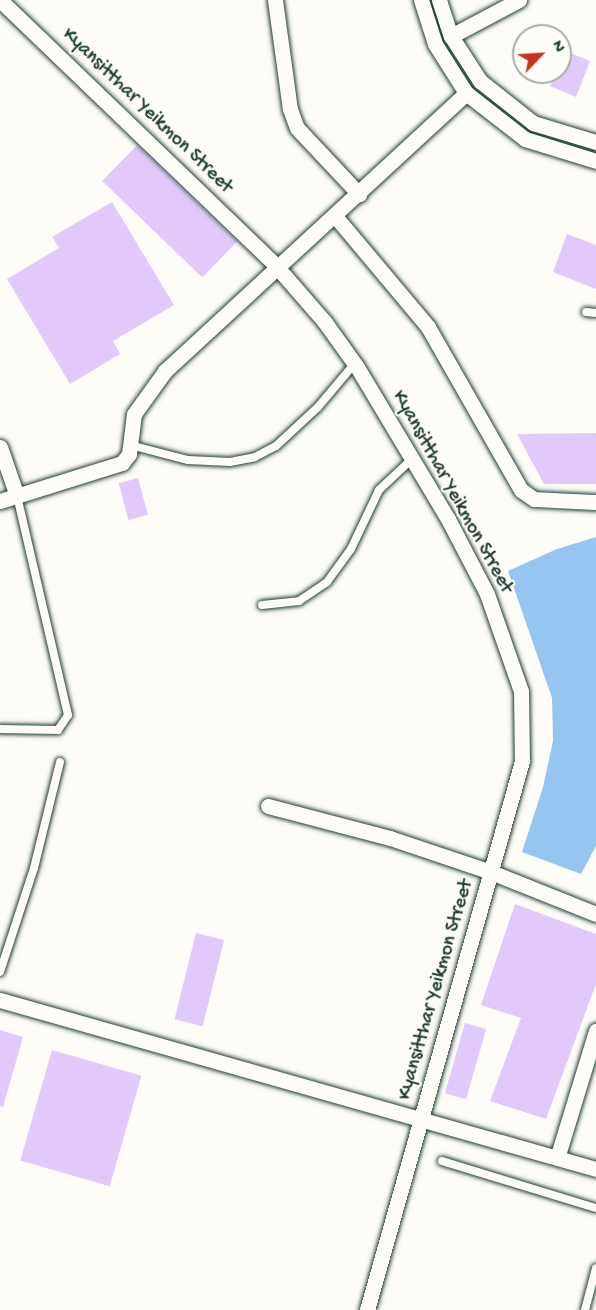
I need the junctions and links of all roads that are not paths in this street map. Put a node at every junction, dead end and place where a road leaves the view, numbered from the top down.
1 (0, 0) edge
2 (275, 0) edge
3 (420, 0) edge
4 (439, 0) edge
5 (519, 0) edge
6 (451, 36) junction
7 (466, 93) junction
8 (596, 142) edge
9 (596, 161) edge
10 (359, 194) junction
11 (335, 216) junction
12 (278, 267) junction
13 (586, 312) dead end
14 (596, 313) edge
15 (355, 363) junction
16 (130, 445) junction
17 (0, 447) edge
18 (412, 459) junction
19 (17, 496) junction
20 (0, 501) edge
21 (596, 502) edge
22 (262, 605) dead end
23 (0, 729) edge
24 (60, 762) dead end
25 (268, 806) dead end
26 (491, 872) junction
27 (596, 914) edge
28 (0, 972) edge
29 (0, 1000) edge
30 (596, 1031) edge
31 (423, 1116) junction
32 (558, 1155) junction
33 (442, 1161) dead end
34 (596, 1168) edge
35 (596, 1208) edge
36 (596, 1268) edge
37 (367, 1310) edge
38 (585, 1310) edge

1 - 12 street, Kyansitthar Yeikmon Street
2 - 10 street
3 - 7 street
4 - 6 street
5 - 6 street
6 - 8 street
7 - 9 street
7 - 10 street
10 - 11 street
11 - 12 street
11 - 21 street
12 - 15 street, Kyansitthar Yeikmon Street
12 - 16 street
13 - 14 lane
15 - 16 lane
15 - 18 street, Kyansitthar Yeikmon Street
16 - 19 street
17 - 19 street
18 - 22 lane
18 - 26 street, Kyansitthar Yeikmon Street
19 - 20 street
19 - 23 lane
24 - 28 lane
25 - 26 street
26 - 27 street
26 - 31 street, Kyansitthar Yeikmon Street
29 - 31 street
30 - 32 street
31 - 32 street
31 - 37 street, Kyansitthar Yeikmon Street
32 - 34 street
33 - 35 lane
36 - 38 lane

